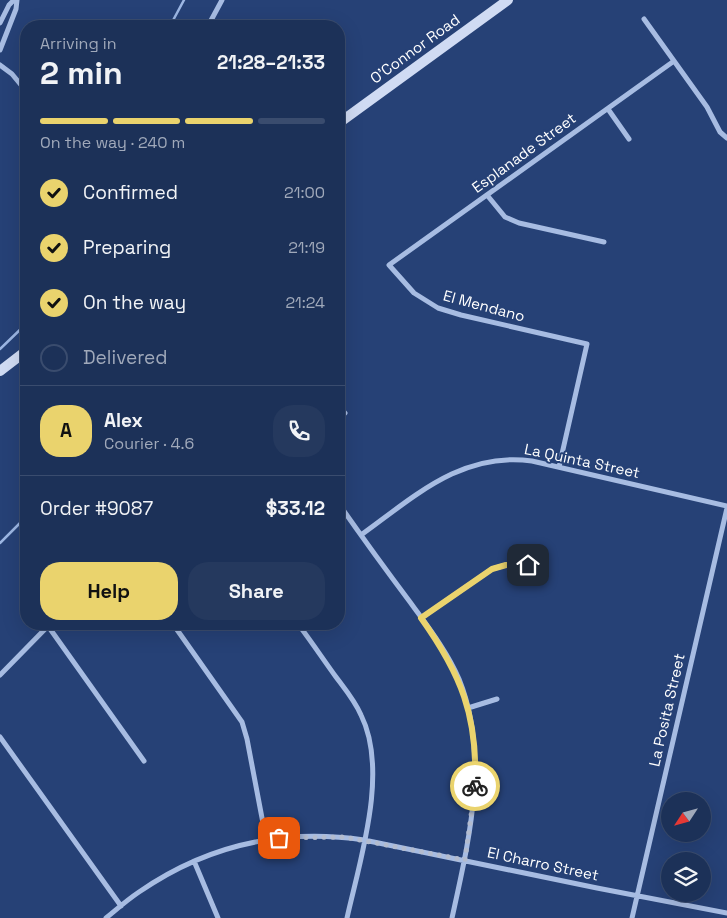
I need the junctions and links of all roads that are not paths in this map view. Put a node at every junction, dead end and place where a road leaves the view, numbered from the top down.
1 (16, 0) edge
2 (222, 0) edge
3 (508, 0) edge
4 (211, 20) edge
5 (644, 20) dead end
6 (0, 24) edge
7 (0, 50) edge
8 (674, 61) junction
9 (0, 65) edge
10 (20, 83) edge
11 (608, 109) junction
12 (345, 119) edge
13 (727, 138) edge
14 (629, 139) dead end
15 (487, 195) junction
16 (604, 242) dead end
17 (389, 265) joint
18 (20, 356) edge
19 (0, 371) edge
20 (559, 467) junction
21 (727, 507) edge
22 (345, 512) edge
23 (361, 535) junction
24 (528, 565) dead end
25 (421, 618) junction
26 (44, 630) edge
27 (52, 630) edge
28 (176, 630) edge
29 (302, 630) edge
30 (0, 676) edge
31 (497, 699) dead end
32 (468, 708) junction
33 (0, 737) edge
34 (144, 761) dead end
35 (266, 839) junction
36 (364, 840) junction
37 (194, 860) junction
38 (465, 860) junction
39 (637, 896) junction
40 (121, 906) junction
41 (727, 913) edge
42 (106, 918) edge
43 (218, 918) edge
44 (346, 918) edge
45 (452, 918) edge
46 (632, 918) edge

1 - 6 street
1 - 7 street
2 - 4 street
3 - 12 main road, O'Connor Road
5 - 8 street
8 - 11 street, Esplanade Street
8 - 13 street
9 - 10 street
11 - 14 street
11 - 15 street, Esplanade Street
15 - 16 street
15 - 17 street, Esplanade Street
17 - 20 street, El Mendano
18 - 19 main road
20 - 21 street, La Quinta Street
20 - 23 street, La Quinta Street
21 - 39 street, La Posita Street
22 - 23 street
23 - 25 street
24 - 25 street
25 - 32 street
26 - 30 street
27 - 34 street
28 - 35 street
29 - 36 street
31 - 32 street
32 - 38 street
33 - 40 street
35 - 36 street, El Charro Street
35 - 37 street, El Charro Street
36 - 38 street, El Charro Street
36 - 44 street
37 - 40 street, El Charro Street
37 - 43 street
38 - 39 street, El Charro Street
38 - 45 street
39 - 41 street, El Charro Street
39 - 46 street, La Posita Street
40 - 42 street, El Charro Street

